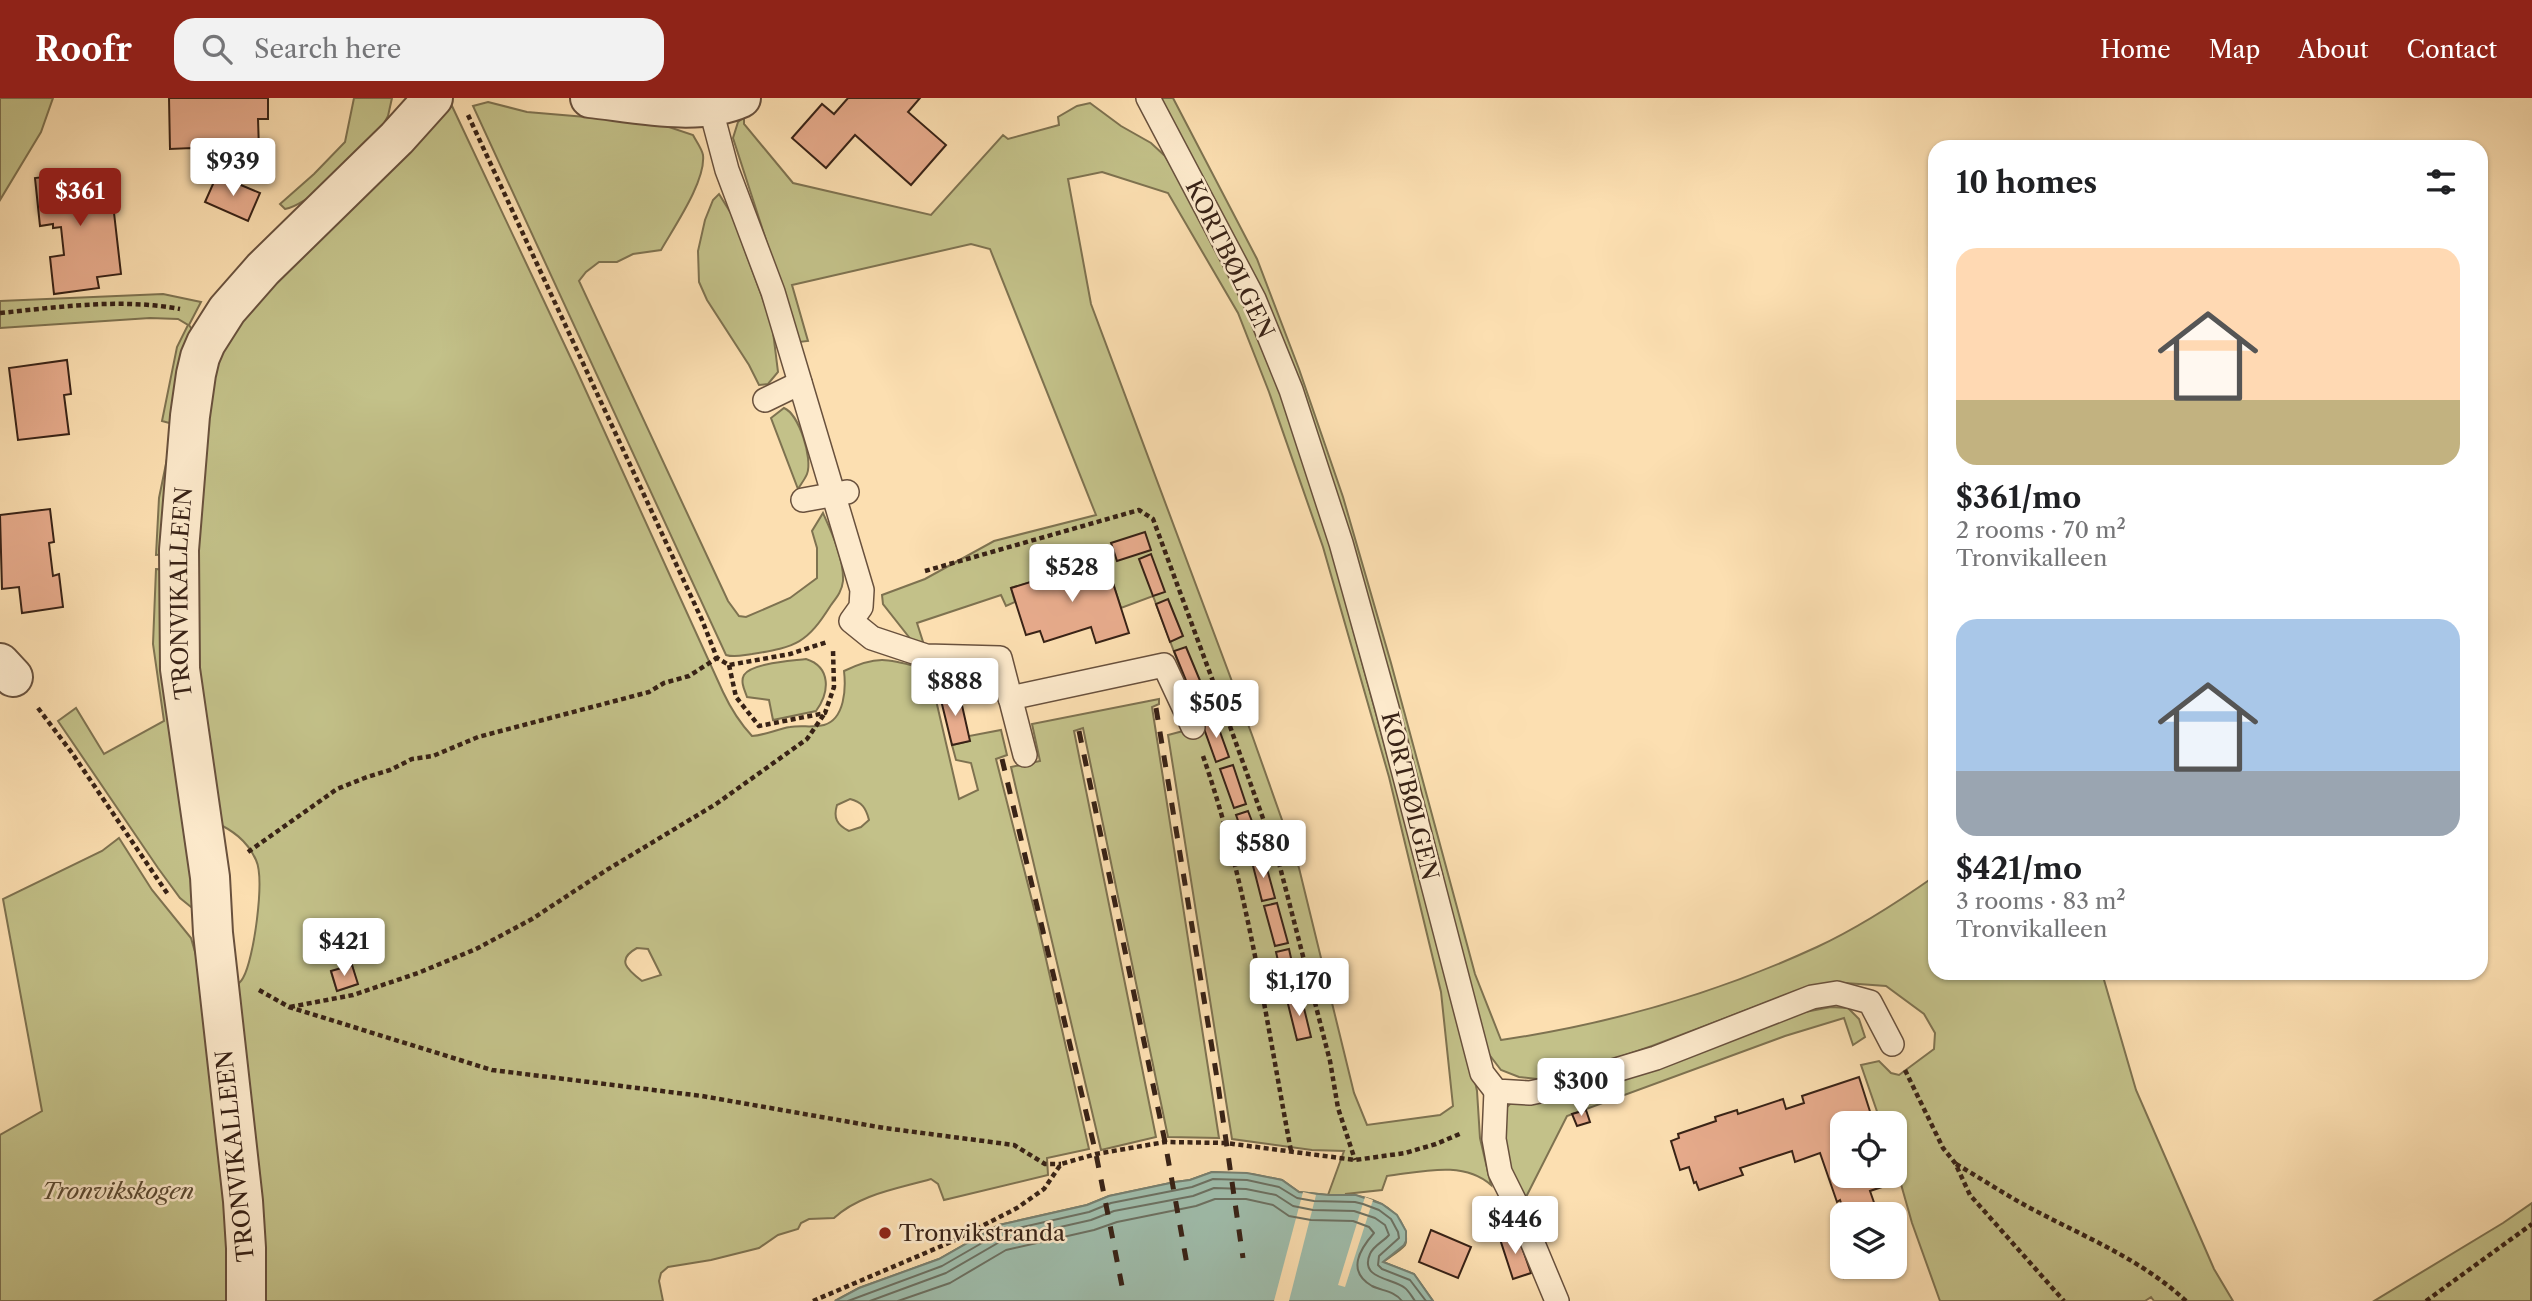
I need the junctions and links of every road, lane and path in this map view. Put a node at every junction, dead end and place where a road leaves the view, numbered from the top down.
1 (590, 98) edge
2 (1148, 98) edge
3 (726, 102) edge
4 (450, 104) edge
5 (0, 313) edge
6 (217, 323) junction
7 (806, 388) junction
8 (765, 400) dead end
9 (840, 493) junction
10 (803, 500) dead end
11 (717, 658) junction
12 (729, 665) junction
13 (7, 670) edge
14 (1010, 698) junction
15 (825, 713) junction
16 (1193, 727) joint
17 (1025, 755) dead end
18 (210, 877) junction
19 (213, 933) junction
20 (251, 980) dead end
21 (289, 1007) junction
22 (1892, 1044) joint
23 (1496, 1091) junction
24 (1291, 1151) junction
25 (1955, 1163) junction
26 (1061, 1164) junction
27 (2532, 1224) edge
28 (246, 1301) edge
29 (813, 1301) edge
30 (1557, 1301) edge
31 (2064, 1301) edge
32 (2186, 1301) edge
33 (2426, 1301) edge

1 - 3 street
2 - 23 lane, KORTBØLGEN
3 - 7 lane
4 - 6 street, TRONVIKALLEEN
4 - 11 path
5 - 6 path
6 - 18 street, TRONVIKALLEEN
7 - 8 lane
7 - 9 lane
9 - 10 lane
9 - 14 lane
11 - 12 path
11 - 18 path
12 - 15 path
12 - 15 path
13 - 19 path
14 - 16 lane
14 - 17 lane
15 - 21 path
16 - 24 path
18 - 19 street, TRONVIKALLEEN
19 - 28 street, TRONVIKALLEEN
20 - 21 path
21 - 26 path
22 - 23 lane
22 - 25 path
23 - 24 path
23 - 30 lane
24 - 26 path
25 - 31 path
25 - 32 path
26 - 29 path
27 - 33 path

